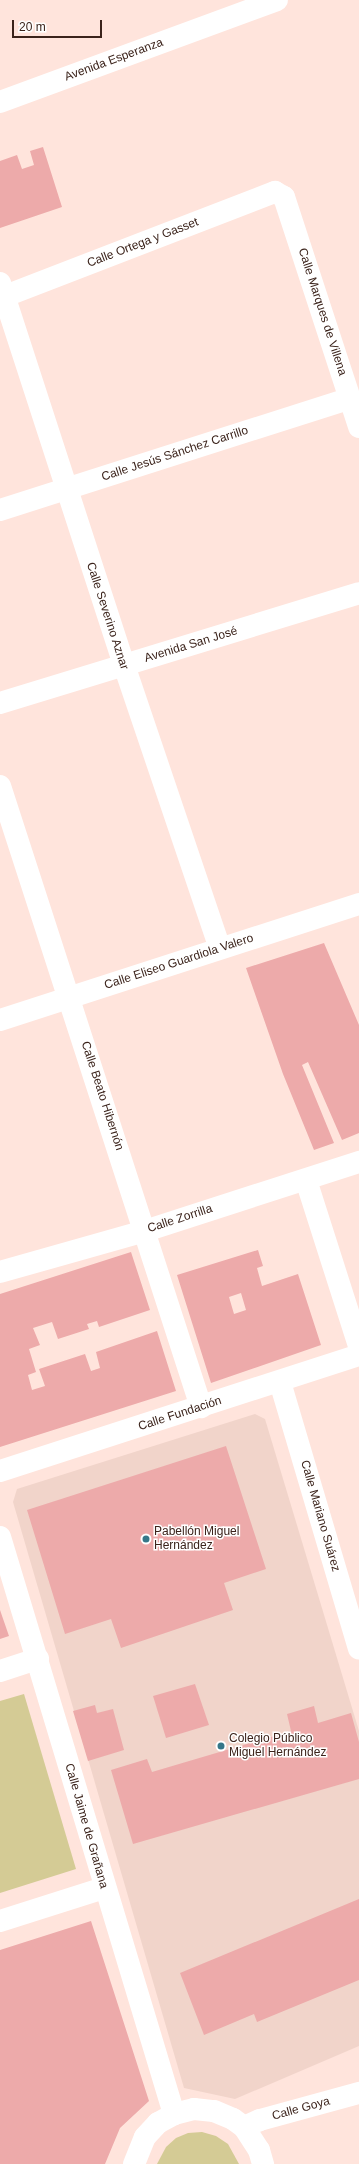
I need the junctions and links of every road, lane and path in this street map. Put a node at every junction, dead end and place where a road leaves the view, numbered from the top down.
1 (277, 0) edge
2 (0, 102) edge
3 (284, 197) joint
4 (1, 293) edge
5 (350, 398) junction
6 (359, 427) edge
7 (66, 489) junction
8 (0, 510) edge
9 (359, 593) edge
10 (124, 665) junction
11 (0, 703) edge
12 (0, 786) edge
13 (359, 904) edge
14 (220, 948) junction
15 (70, 998) junction
16 (0, 1020) edge
17 (359, 1162) edge
18 (306, 1180) junction
19 (145, 1231) junction
20 (0, 1272) edge
21 (359, 1346) edge
22 (359, 1355) edge
23 (280, 1382) junction
24 (201, 1407) junction
25 (0, 1471) edge
26 (0, 1537) edge
27 (359, 1649) edge
28 (38, 1659) junction
29 (0, 1671) edge
30 (104, 1888) junction
31 (0, 1921) edge
32 (359, 2093) edge
33 (174, 2114) junction
34 (244, 2127) junction
35 (134, 2164) edge
36 (262, 2164) edge

1 - 2 street, Avenida Esperanza
3 - 4 street, Calle Ortega y Gasset
3 - 5 street, Calle Marques de Villena
4 - 7 street, Calle Severino Aznar
5 - 6 street, Calle Marques de Villena
5 - 7 street, Calle Jesús Sánchez Carrillo
7 - 8 street, Calle Jesús Sánchez Carrillo
7 - 10 street, Calle Severino Aznar
9 - 10 street, Avenida San José
10 - 11 street, Avenida San José
10 - 14 street, Calle Severino Aznar
12 - 15 street, Calle Beato Hibernón
13 - 14 street, Calle Eliseo Guardiola Valero
14 - 15 street, Calle Eliseo Guardiola Valero
15 - 16 street, Calle Eliseo Guardiola Valero
15 - 19 street, Calle Beato Hibernón
17 - 18 street, Calle Zorrilla
18 - 19 street, Calle Zorrilla
18 - 21 street
19 - 20 street, Calle Zorrilla
19 - 24 street, Calle Beato Hibernón
22 - 23 street, Calle Fundación
23 - 24 street, Calle Fundación
23 - 27 street, Calle Mariano Suárez
24 - 25 street, Calle Fundación
26 - 28 street, Calle Jaime de Grañana
28 - 29 street
28 - 30 street, Calle Jaime de Grañana
30 - 31 street
30 - 33 street, Calle Jaime de Grañana
32 - 34 street, Calle Goya
33 - 34 street
33 - 35 street
34 - 36 street

